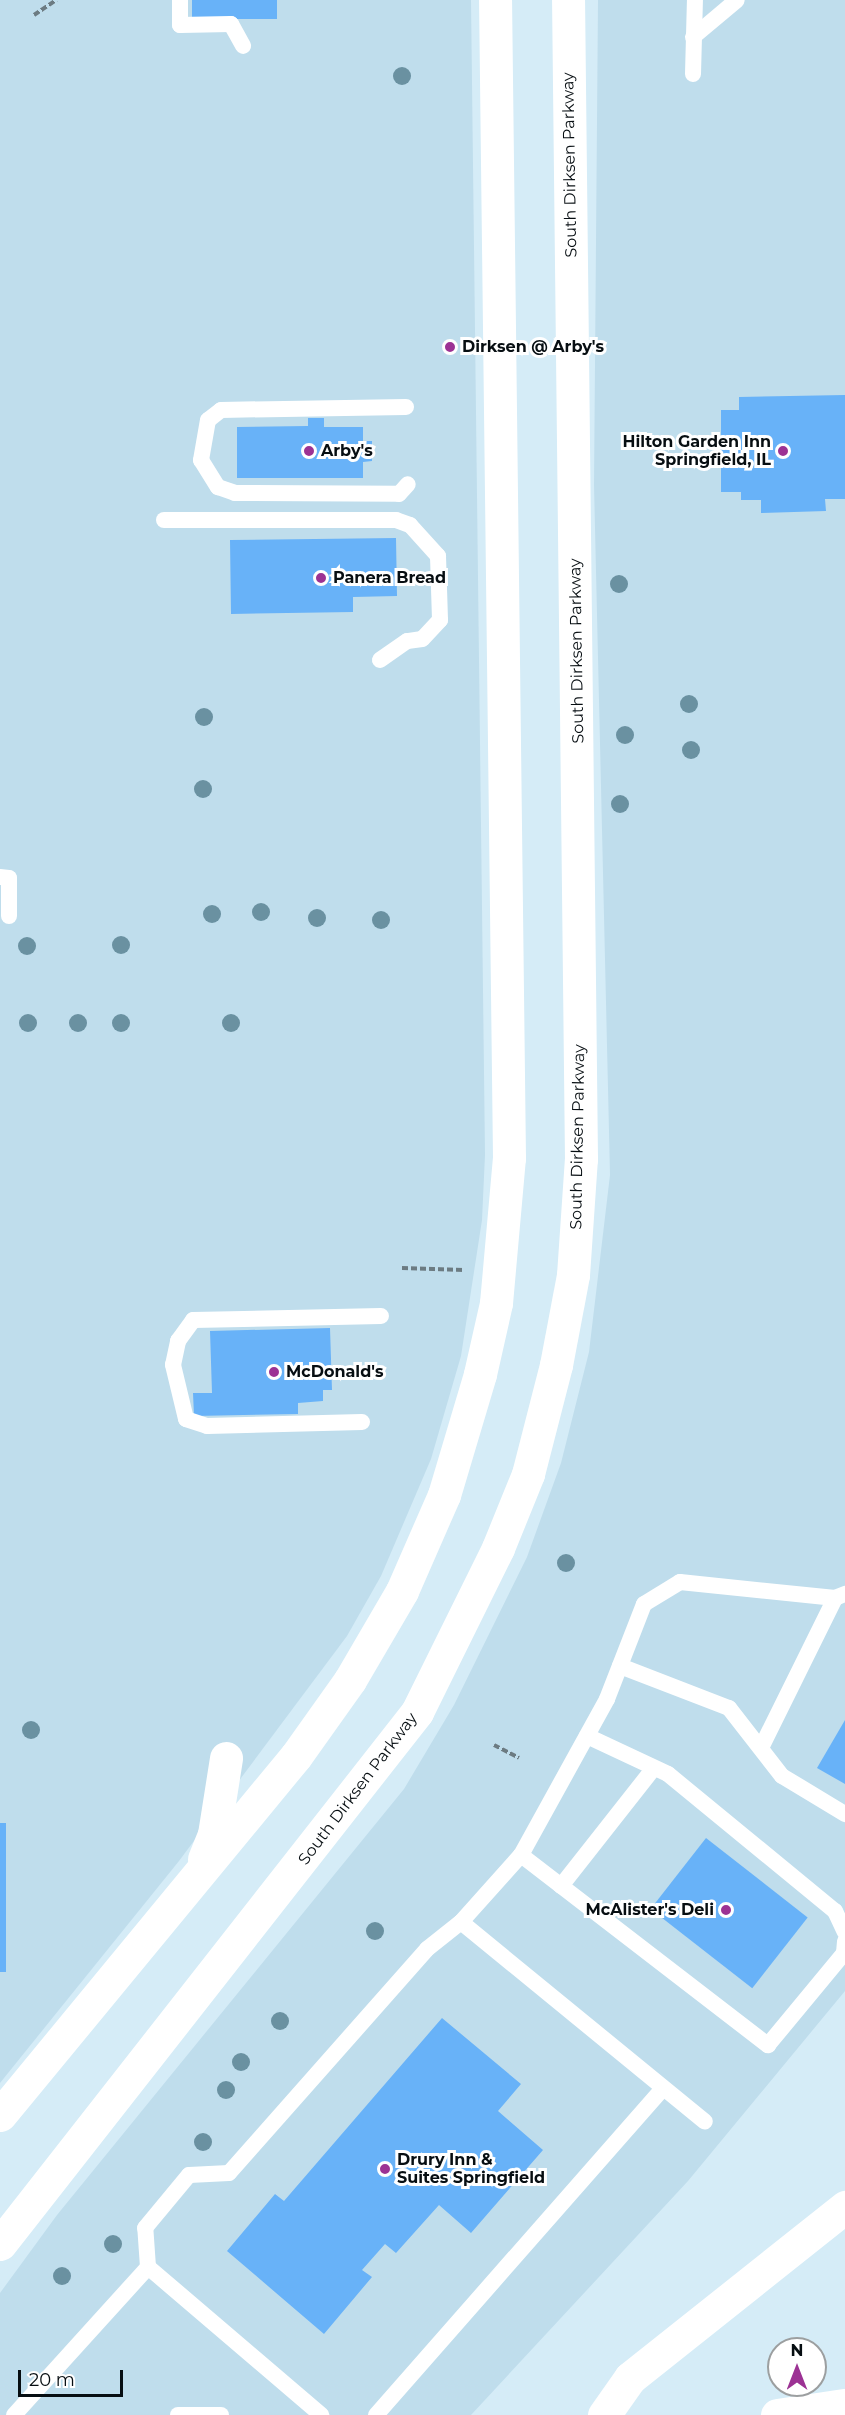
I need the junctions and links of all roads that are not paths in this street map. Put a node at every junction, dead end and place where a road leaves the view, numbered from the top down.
1 (180, 0) edge
2 (495, 0) edge
3 (567, 0) edge
4 (695, 0) edge
5 (737, 0) edge
6 (693, 37) junction
7 (243, 46) dead end
8 (693, 74) dead end
9 (406, 407) dead end
10 (408, 484) dead end
11 (164, 520) dead end
12 (381, 660) dead end
13 (0, 877) edge
14 (9, 916) dead end
15 (381, 1316) dead end
16 (362, 1422) dead end
17 (840, 1596) edge
18 (620, 1666) junction
19 (587, 1736) junction
20 (761, 1748) junction
21 (226, 1758) dead end
22 (654, 1768) junction
23 (845, 1814) edge
24 (520, 1855) junction
25 (197, 1876) junction
26 (561, 1886) junction
27 (460, 1922) junction
28 (845, 1932) edge
29 (845, 1941) edge
30 (663, 2088) junction
31 (0, 2115) edge
32 (705, 2122) dead end
33 (845, 2207) edge
34 (0, 2244) edge
35 (148, 2267) junction
36 (630, 2378) junction
37 (845, 2405) edge
38 (14, 2415) edge
39 (178, 2415) edge
40 (221, 2415) edge
41 (321, 2415) edge
42 (376, 2415) edge
43 (579, 2415) edge
44 (604, 2415) edge
45 (777, 2415) edge

1 - 7 lane
2 - 25 main road
3 - 34 main road, South Dirksen Parkway
4 - 6 lane
5 - 6 lane
6 - 8 lane
9 - 10 lane
11 - 12 lane
13 - 14 lane
15 - 16 lane
17 - 18 lane
17 - 20 lane
18 - 19 lane
18 - 20 lane
19 - 22 lane
19 - 24 lane
20 - 23 lane
21 - 25 main road
22 - 26 lane
22 - 28 lane
24 - 26 lane
24 - 27 lane
25 - 31 main road
26 - 29 lane
27 - 30 lane
27 - 35 lane
30 - 32 lane
30 - 42 lane
33 - 36 main road
35 - 38 lane
35 - 41 lane
36 - 43 main road
36 - 44 main road
37 - 45 main road
39 - 40 lane

